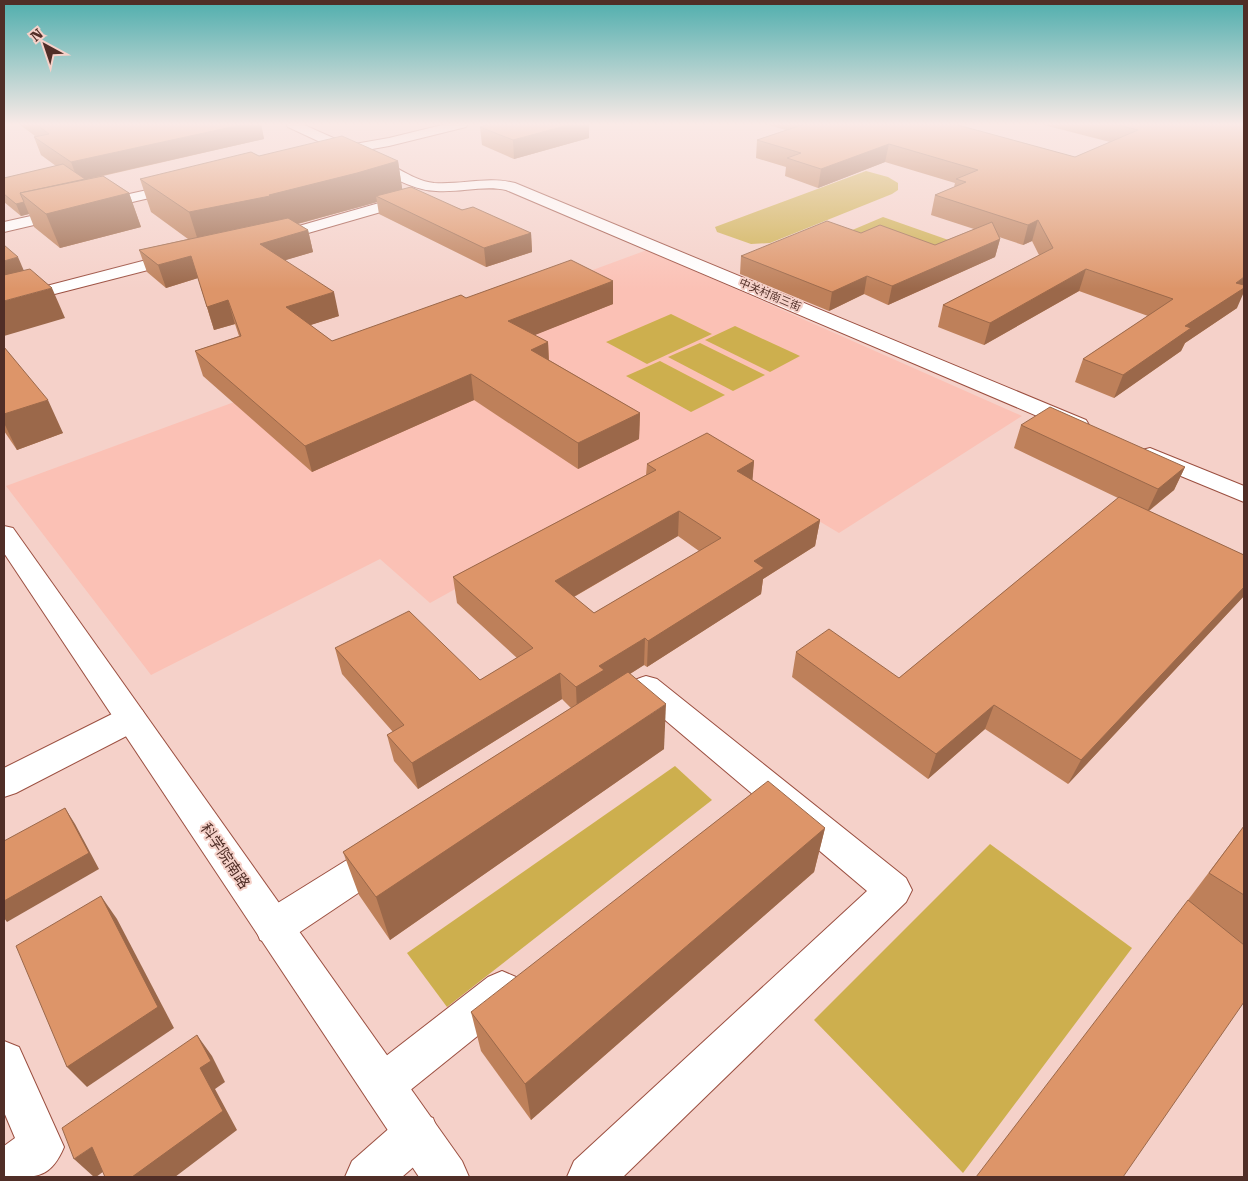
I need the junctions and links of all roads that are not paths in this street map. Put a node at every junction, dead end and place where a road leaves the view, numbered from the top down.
1 (410, 179) edge
2 (194, 184) edge
3 (456, 186) junction
4 (4, 227) edge
5 (256, 242) edge
6 (193, 254) edge
7 (4, 302) edge
8 (1097, 433) edge
9 (1134, 448) edge
10 (1244, 495) edge
11 (4, 534) edge
12 (131, 719) junction
13 (588, 724) edge
14 (4, 783) edge
15 (406, 842) edge
16 (274, 927) junction
17 (531, 968) edge
18 (4, 1062) edge
19 (383, 1084) junction
20 (417, 1134) junction
21 (4, 1173) edge
22 (368, 1177) edge
23 (446, 1177) edge
24 (590, 1177) edge

1 - 3 street, 中关村南三街
2 - 4 street
3 - 5 street
3 - 8 street, 中关村南三街
6 - 7 street
9 - 10 street
11 - 12 street, 科学院南路
12 - 14 street
12 - 16 street, 科学院南路
13 - 24 street
15 - 16 street
16 - 19 street, 科学院南路
17 - 19 street
18 - 21 street
19 - 20 street, 科学院南路
20 - 22 street
20 - 23 street, 科学院南路

